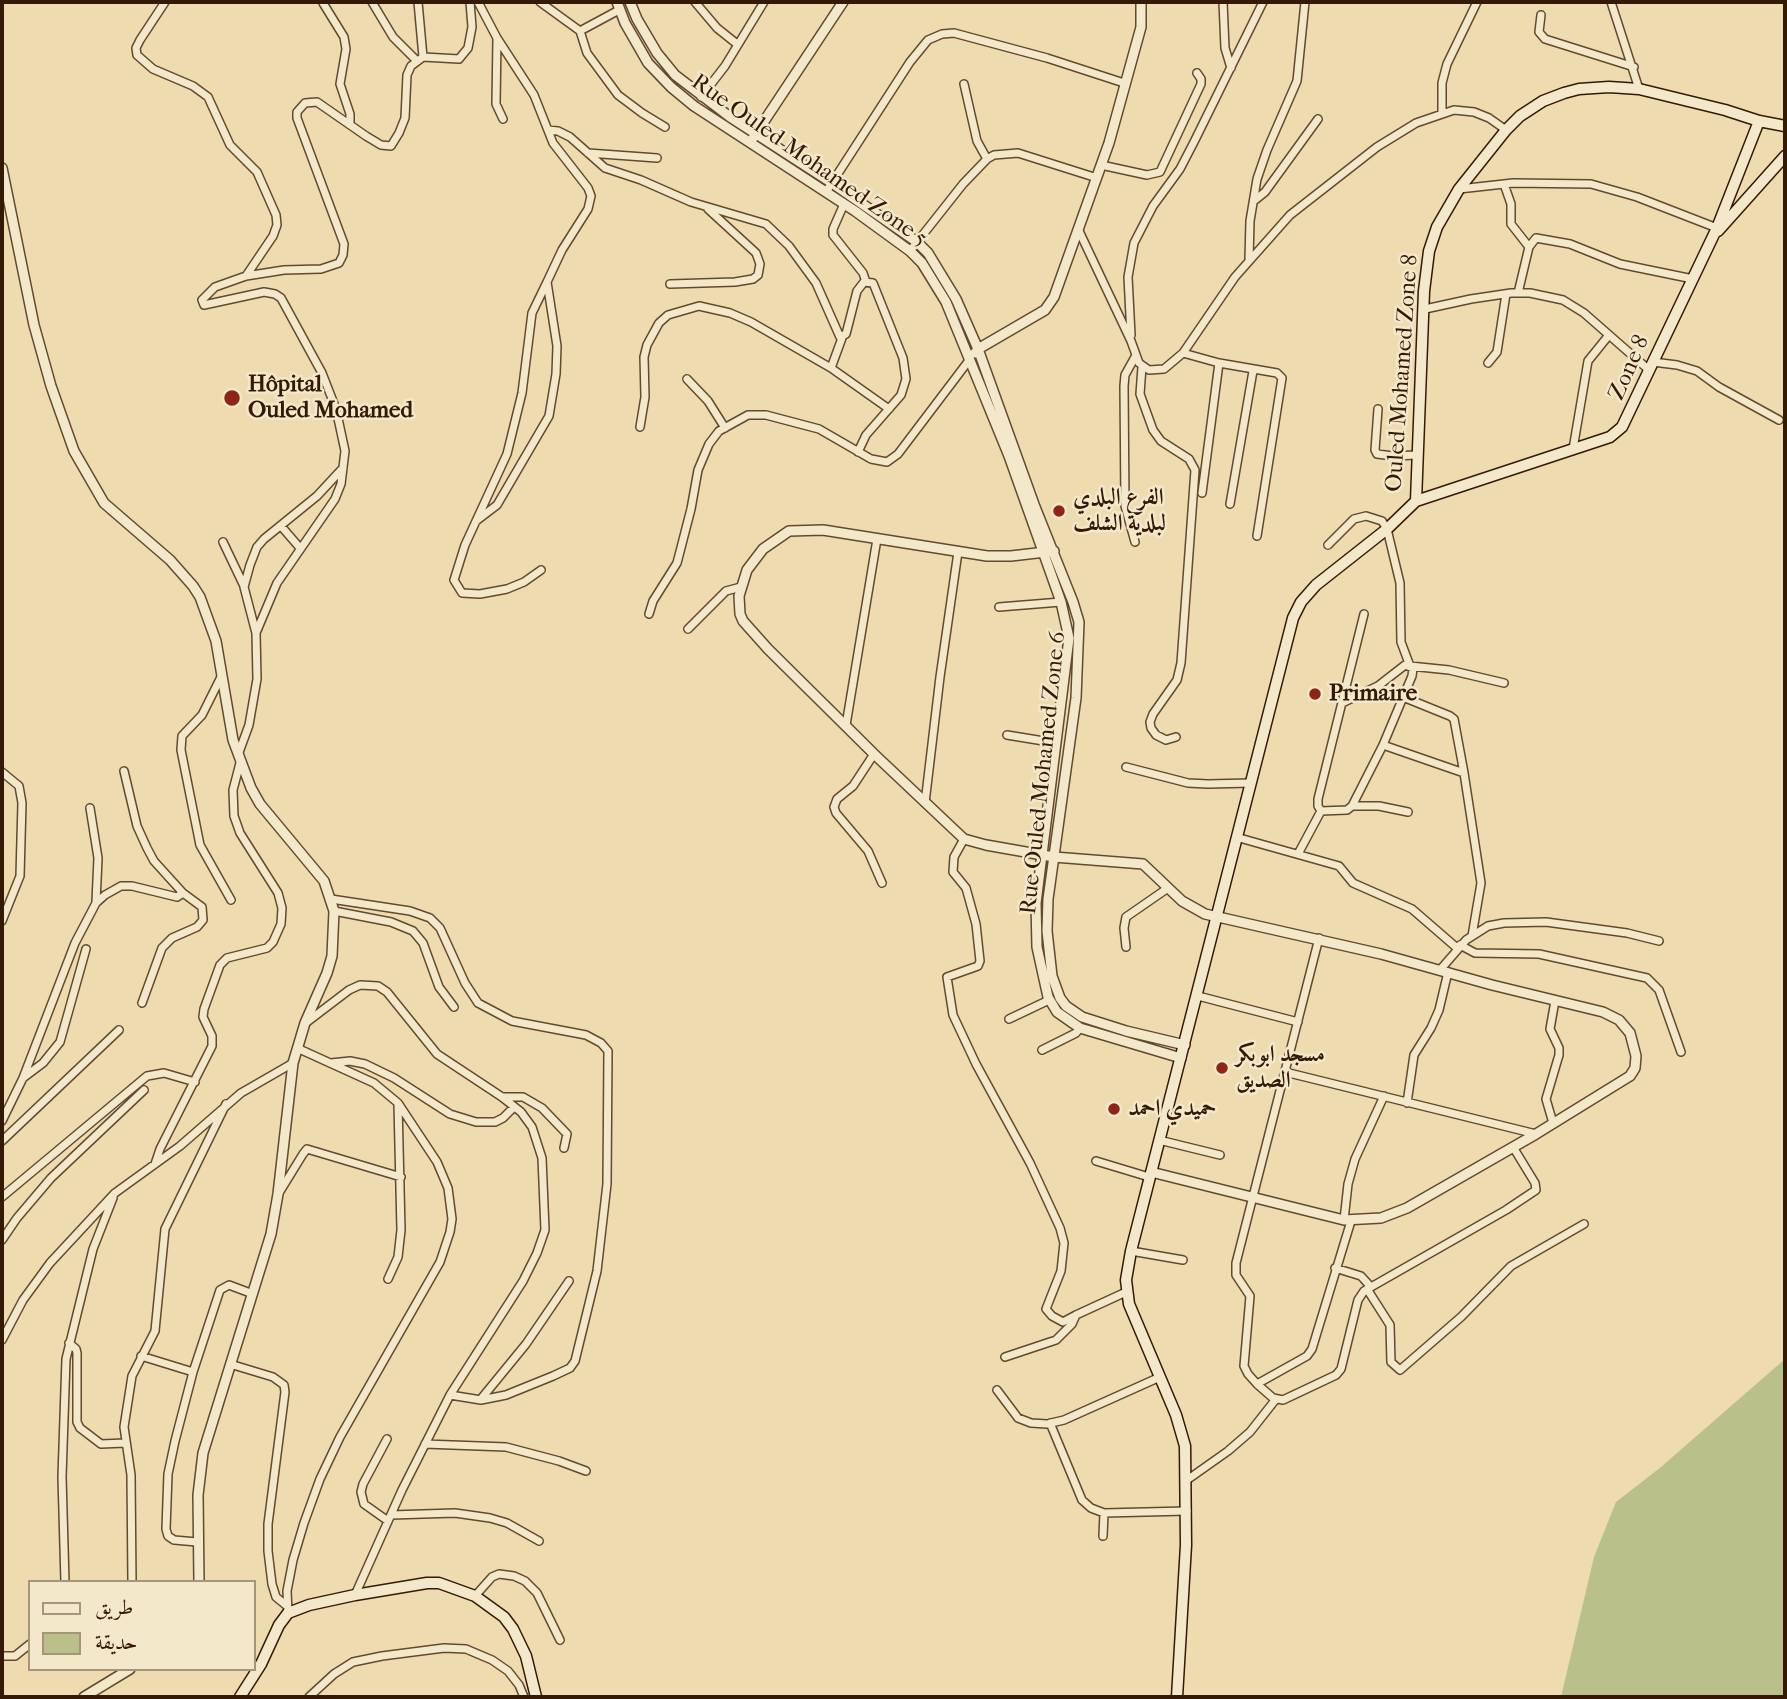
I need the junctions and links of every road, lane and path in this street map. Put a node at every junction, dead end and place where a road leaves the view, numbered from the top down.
1 (165, 2) edge
2 (372, 2) edge
3 (418, 2) edge
4 (470, 2) edge
5 (478, 2) edge
6 (540, 2) edge
7 (630, 2) edge
8 (695, 2) edge
9 (764, 2) edge
10 (843, 2) edge
11 (1141, 2) edge
12 (1223, 2) edge
13 (1263, 2) edge
14 (1305, 2) edge
15 (1477, 2) edge
16 (1611, 2) edge
17 (323, 3) edge
18 (618, 6) edge
19 (1542, 15) dead end
20 (580, 31) junction
21 (497, 38) junction
22 (737, 44) junction
23 (420, 59) junction
24 (1634, 67) junction
25 (1231, 68) junction
26 (1198, 73) dead end
27 (1124, 83) junction
28 (964, 84) dead end
29 (1639, 89) junction
30 (701, 97) junction
31 (1442, 113) junction
32 (503, 119) dead end
33 (1318, 119) dead end
34 (1759, 121) junction
35 (350, 125) junction
36 (1785, 126) edge
37 (665, 127) dead end
38 (548, 130) junction
39 (1506, 130) junction
40 (756, 134) junction
41 (751, 143) junction
42 (587, 153) junction
43 (1785, 156) edge
44 (657, 158) dead end
45 (987, 159) junction
46 (1101, 165) junction
47 (2, 168) edge
48 (1097, 178) junction
49 (832, 183) junction
50 (1504, 184) junction
51 (1459, 189) junction
52 (826, 192) junction
53 (1255, 200) junction
54 (844, 204) junction
55 (705, 207) junction
56 (1079, 230) junction
57 (1715, 233) junction
58 (917, 242) junction
59 (1529, 247) junction
60 (909, 251) junction
61 (1249, 260) junction
62 (246, 276) junction
63 (1693, 279) junction
64 (547, 282) junction
65 (866, 282) junction
66 (670, 285) dead end
67 (1506, 293) junction
68 (1517, 293) junction
69 (1425, 309) junction
70 (1609, 335) junction
71 (842, 338) junction
72 (1131, 341) junction
73 (978, 349) junction
74 (1183, 352) junction
75 (1135, 357) junction
76 (970, 359) junction
77 (1219, 363) junction
78 (1488, 363) dead end
79 (1651, 366) junction
80 (1143, 367) junction
81 (831, 368) junction
82 (1253, 371) junction
83 (687, 379) dead end
84 (986, 397) joint
85 (890, 409) junction
86 (1378, 409) dead end
87 (1779, 420) dead end
88 (640, 427) dead end
89 (724, 428) junction
90 (1573, 449) junction
91 (858, 452) junction
92 (1417, 455) junction
93 (344, 467) junction
94 (1202, 493) dead end
95 (317, 496) junction
96 (1416, 501) junction
97 (1230, 504) dead end
98 (328, 508) junction
99 (476, 521) junction
100 (281, 526) junction
101 (1387, 529) junction
102 (1257, 536) dead end
103 (877, 538) junction
104 (223, 541) dead end
105 (1135, 542) dead end
106 (1328, 545) dead end
107 (300, 548) junction
108 (1054, 551) junction
109 (958, 552) junction
110 (1043, 553) junction
111 (541, 570) dead end
112 (244, 587) junction
113 (741, 587) junction
114 (1061, 602) junction
115 (999, 607) dead end
116 (649, 614) dead end
117 (1364, 614) dead end
118 (688, 629) dead end
119 (256, 634) junction
120 (1410, 666) junction
121 (222, 675) junction
122 (1504, 683) dead end
123 (1403, 698) junction
124 (1342, 702) junction
125 (846, 725) junction
126 (1007, 735) dead end
127 (1176, 737) dead end
128 (1056, 743) junction
129 (1383, 745) junction
130 (874, 754) junction
131 (239, 759) junction
132 (1126, 766) dead end
133 (124, 771) dead end
134 (2, 772) edge
135 (1464, 773) junction
136 (1251, 783) junction
137 (926, 803) junction
138 (1352, 806) junction
139 (90, 808) dead end
140 (1321, 811) junction
141 (1408, 812) dead end
142 (1236, 837) junction
143 (964, 839) junction
144 (1298, 854) junction
145 (1041, 855) junction
146 (1054, 857) junction
147 (882, 883) dead end
148 (1168, 888) junction
149 (183, 893) junction
150 (331, 899) junction
151 (231, 900) dead end
152 (96, 903) junction
153 (334, 911) junction
154 (1218, 918) junction
155 (2, 921) edge
156 (1472, 936) junction
157 (1319, 938) junction
158 (1659, 941) dead end
159 (1126, 947) dead end
160 (1458, 947) junction
161 (86, 949) dead end
162 (1444, 971) junction
163 (1198, 996) junction
164 (1049, 1000) junction
165 (1556, 1001) junction
166 (142, 1003) dead end
167 (454, 1007) dead end
168 (1009, 1019) dead end
169 (1298, 1022) junction
170 (305, 1023) junction
171 (1080, 1028) junction
172 (119, 1030) dead end
173 (1185, 1045) junction
174 (297, 1048) junction
175 (1042, 1050) dead end
176 (1681, 1052) dead end
177 (1181, 1058) junction
178 (293, 1063) junction
179 (330, 1063) junction
180 (1285, 1072) junction
181 (23, 1078) junction
182 (195, 1082) junction
183 (144, 1090) dead end
184 (1384, 1096) junction
185 (502, 1097) junction
186 (398, 1103) junction
187 (1407, 1103) junction
188 (226, 1104) junction
189 (514, 1107) junction
190 (2, 1121) edge
191 (1553, 1124) junction
192 (1536, 1134) junction
193 (1159, 1140) junction
194 (2, 1141) edge
195 (1513, 1147) junction
196 (564, 1148) dead end
197 (1220, 1155) dead end
198 (1096, 1161) dead end
199 (155, 1164) junction
200 (1150, 1175) junction
201 (401, 1177) junction
202 (115, 1193) junction
203 (278, 1194) junction
204 (2, 1197) edge
205 (1251, 1198) junction
206 (1347, 1220) junction
207 (1584, 1224) dead end
208 (2, 1240) edge
209 (1131, 1251) junction
210 (1183, 1260) dead end
211 (1335, 1268) junction
212 (388, 1279) dead end
213 (569, 1281) dead end
214 (1369, 1287) junction
215 (1126, 1292) junction
216 (253, 1294) junction
217 (1076, 1315) junction
218 (2, 1340) edge
219 (69, 1343) junction
220 (141, 1356) junction
221 (1005, 1357) dead end
222 (230, 1364) junction
223 (193, 1372) junction
224 (1160, 1377) junction
225 (1257, 1384) junction
226 (997, 1390) dead end
227 (450, 1395) junction
228 (481, 1399) junction
229 (1276, 1399) junction
230 (1050, 1423) junction
231 (387, 1439) dead end
232 (125, 1443) junction
233 (425, 1444) junction
234 (586, 1471) dead end
235 (1187, 1480) junction
236 (1187, 1511) junction
237 (1104, 1513) junction
238 (390, 1518) junction
239 (1103, 1536) dead end
240 (539, 1541) dead end
241 (197, 1542) junction
242 (65, 1580) edge
243 (132, 1580) edge
244 (198, 1580) edge
245 (355, 1595) junction
246 (475, 1596) junction
247 (287, 1610) junction
248 (560, 1640) dead end
249 (28, 1646) edge
250 (2, 1657) edge
251 (127, 1671) edge
252 (84, 1697) edge
253 (240, 1697) edge
254 (309, 1697) edge
255 (524, 1697) edge
256 (536, 1697) edge
257 (1177, 1697) edge

1 - 62 street
2 - 23 street
3 - 23 street
4 - 23 street
5 - 21 street
6 - 20 street
7 - 30 street, Rue Ouled Mohamed Zone 5
8 - 22 street
9 - 22 street
10 - 40 street
11 - 27 street
12 - 25 street
13 - 25 street
14 - 53 street
15 - 31 street
16 - 24 street
17 - 35 street
18 - 20 street
18 - 41 street, Rue Ouled Mohamed Zone 5
19 - 24 street
20 - 37 street
21 - 32 street
21 - 38 street
22 - 30 street
23 - 35 street
24 - 29 street
25 - 72 street
26 - 46 street
27 - 46 street
27 - 49 street
28 - 45 street
29 - 34 main road, Ouled Mohamed Zone 8
29 - 39 main road, Ouled Mohamed Zone 8
30 - 40 street, Rue Ouled Mohamed Zone 5
31 - 39 street
31 - 61 street
33 - 53 street
34 - 36 main road, Ouled Mohamed Zone 8
34 - 57 main road, Zone 8
35 - 62 street
38 - 42 street
38 - 64 street
39 - 51 main road, Ouled Mohamed Zone 8
40 - 41 street
40 - 49 street, Rue Ouled Mohamed Zone 5
41 - 52 street, Rue Ouled Mohamed Zone 5
42 - 44 street
42 - 55 street
43 - 57 main road
45 - 48 street
45 - 58 street
46 - 48 street
47 - 121 street
48 - 56 street
49 - 52 street
49 - 58 street, Rue Ouled Mohamed Zone 5
50 - 51 street
50 - 57 street
50 - 59 street
51 - 69 main road, Ouled Mohamed Zone 8
52 - 54 street, Rue Ouled Mohamed Zone 5
53 - 61 street
54 - 60 street, Rue Ouled Mohamed Zone 5
54 - 65 street
55 - 66 street
55 - 71 street
56 - 72 street
56 - 73 street
57 - 63 main road, Zone 8
58 - 60 street
58 - 73 street, Rue Ouled Mohamed Zone 5
59 - 63 street
59 - 68 street
60 - 76 street, Rue Ouled Mohamed Zone 5
61 - 74 street
62 - 93 street
63 - 79 main road, Zone 8
64 - 99 street
64 - 99 street
65 - 71 street
65 - 85 street
67 - 68 street
67 - 69 street
67 - 78 street
68 - 70 street
69 - 92 main road, Ouled Mohamed Zone 8
70 - 79 street
70 - 90 street
71 - 81 street
72 - 75 street
73 - 76 street
73 - 108 street, Rue Ouled Mohamed Zone 6
74 - 77 street
74 - 80 street
75 - 80 street
75 - 105 street
76 - 84 street, Rue Ouled Mohamed Zone 5
76 - 91 street
77 - 82 street
77 - 94 street
79 - 87 street
79 - 90 main road, Zone 8
80 - 127 street
81 - 85 street
81 - 88 street
82 - 97 street
82 - 102 street
83 - 89 street
84 - 110 street, Rue Ouled Mohamed Zone 6
85 - 91 street
86 - 92 street
89 - 91 street
89 - 116 street
90 - 96 main road, Zone 8
92 - 96 main road, Ouled Mohamed Zone 8
93 - 95 street
93 - 98 street
95 - 98 street
95 - 100 street
96 - 101 main road, Ouled Mohamed Zone 8
98 - 107 street
99 - 111 street
100 - 107 street
100 - 112 street
101 - 106 street
101 - 120 street
101 - 136 main road, Ouled Mohamed Zone 8
103 - 109 street
103 - 113 street
103 - 125 street
104 - 112 street
107 - 119 street
108 - 110 street
108 - 146 street, Rue Ouled Mohamed Zone 6
109 - 110 street
109 - 137 street
110 - 114 street, Rue Ouled Mohamed Zone 6
112 - 119 street
113 - 118 street
113 - 125 street
114 - 115 street
114 - 128 street, Rue Ouled Mohamed Zone 6
117 - 124 street
119 - 131 street
120 - 122 street
120 - 123 street
120 - 124 street
121 - 131 street
121 - 151 street
123 - 129 street
123 - 135 street
124 - 140 street
125 - 130 street
126 - 128 street
128 - 145 street, Rue Ouled Mohamed Zone 6
129 - 135 street
129 - 138 street
130 - 137 street
130 - 147 street
131 - 150 street
131 - 182 street
132 - 136 street
133 - 149 street
134 - 155 street
135 - 156 street
136 - 142 main road, Ouled Mohamed Zone 8
137 - 143 street
138 - 140 street
138 - 141 street
139 - 152 street
140 - 144 street
142 - 144 street
142 - 154 main road, Ouled Mohamed Zone 8
143 - 145 street
143 - 217 street
144 - 160 street
145 - 146 street
145 - 164 street, Rue Ouled Mohamed Zone 6
146 - 148 street
146 - 173 street, Rue Ouled Mohamed Zone 6
148 - 154 street
148 - 159 street
149 - 152 street
149 - 166 street
150 - 153 street
150 - 228 street
152 - 181 street
153 - 167 street
153 - 170 street
154 - 157 street
154 - 163 main road, Ouled Mohamed Zone 8
156 - 158 street
156 - 160 street
157 - 162 street
157 - 169 street
160 - 162 street
160 - 176 street
161 - 181 street
162 - 165 street
162 - 187 street
163 - 169 street
163 - 173 main road, Ouled Mohamed Zone 8
164 - 168 street
164 - 171 street
165 - 191 street
165 - 191 street
169 - 180 street
170 - 174 street
170 - 185 street
171 - 175 street
171 - 177 street
172 - 194 street
173 - 177 main road, Ouled Mohamed Zone 8
174 - 178 street
174 - 179 street
177 - 193 main road, Ouled Mohamed Zone 8
178 - 188 street
178 - 203 street
179 - 186 street
179 - 189 street
180 - 184 street
180 - 205 street
181 - 190 street
182 - 199 street
182 - 204 street
183 - 208 street
184 - 187 street
184 - 206 street
185 - 189 street
185 - 196 street
186 - 201 street
186 - 247 street
187 - 192 street
188 - 199 street
188 - 220 street
189 - 227 street
191 - 192 street
192 - 195 street
193 - 197 street
193 - 200 main road, Ouled Mohamed Zone 8
195 - 206 street
195 - 214 street
198 - 200 street
199 - 202 street
200 - 205 street
200 - 209 main road, Ouled Mohamed Zone 8
201 - 203 street
201 - 212 street
202 - 218 street
202 - 219 street
203 - 216 street
205 - 206 street
205 - 225 street
206 - 211 street
207 - 214 street
209 - 210 street
209 - 215 main road, Ouled Mohamed Zone 8
211 - 214 street
211 - 225 street
213 - 228 street
214 - 229 street
215 - 217 street
215 - 224 main road
216 - 222 street
216 - 223 street
217 - 221 street
219 - 232 street
219 - 242 street
220 - 223 street
220 - 232 street
222 - 241 street
222 - 247 street
223 - 241 street
224 - 230 street
224 - 235 main road
225 - 229 street
226 - 230 street
227 - 228 street
227 - 233 street
229 - 235 street
230 - 237 street
231 - 238 street
232 - 243 street
233 - 234 street
233 - 238 street
235 - 236 main road
236 - 237 street
236 - 257 main road
237 - 239 street
238 - 240 street
238 - 245 street
241 - 244 street
245 - 246 main road
245 - 247 main road
246 - 248 street
246 - 256 main road
247 - 253 main road
249 - 250 street
251 - 252 street
254 - 255 street

